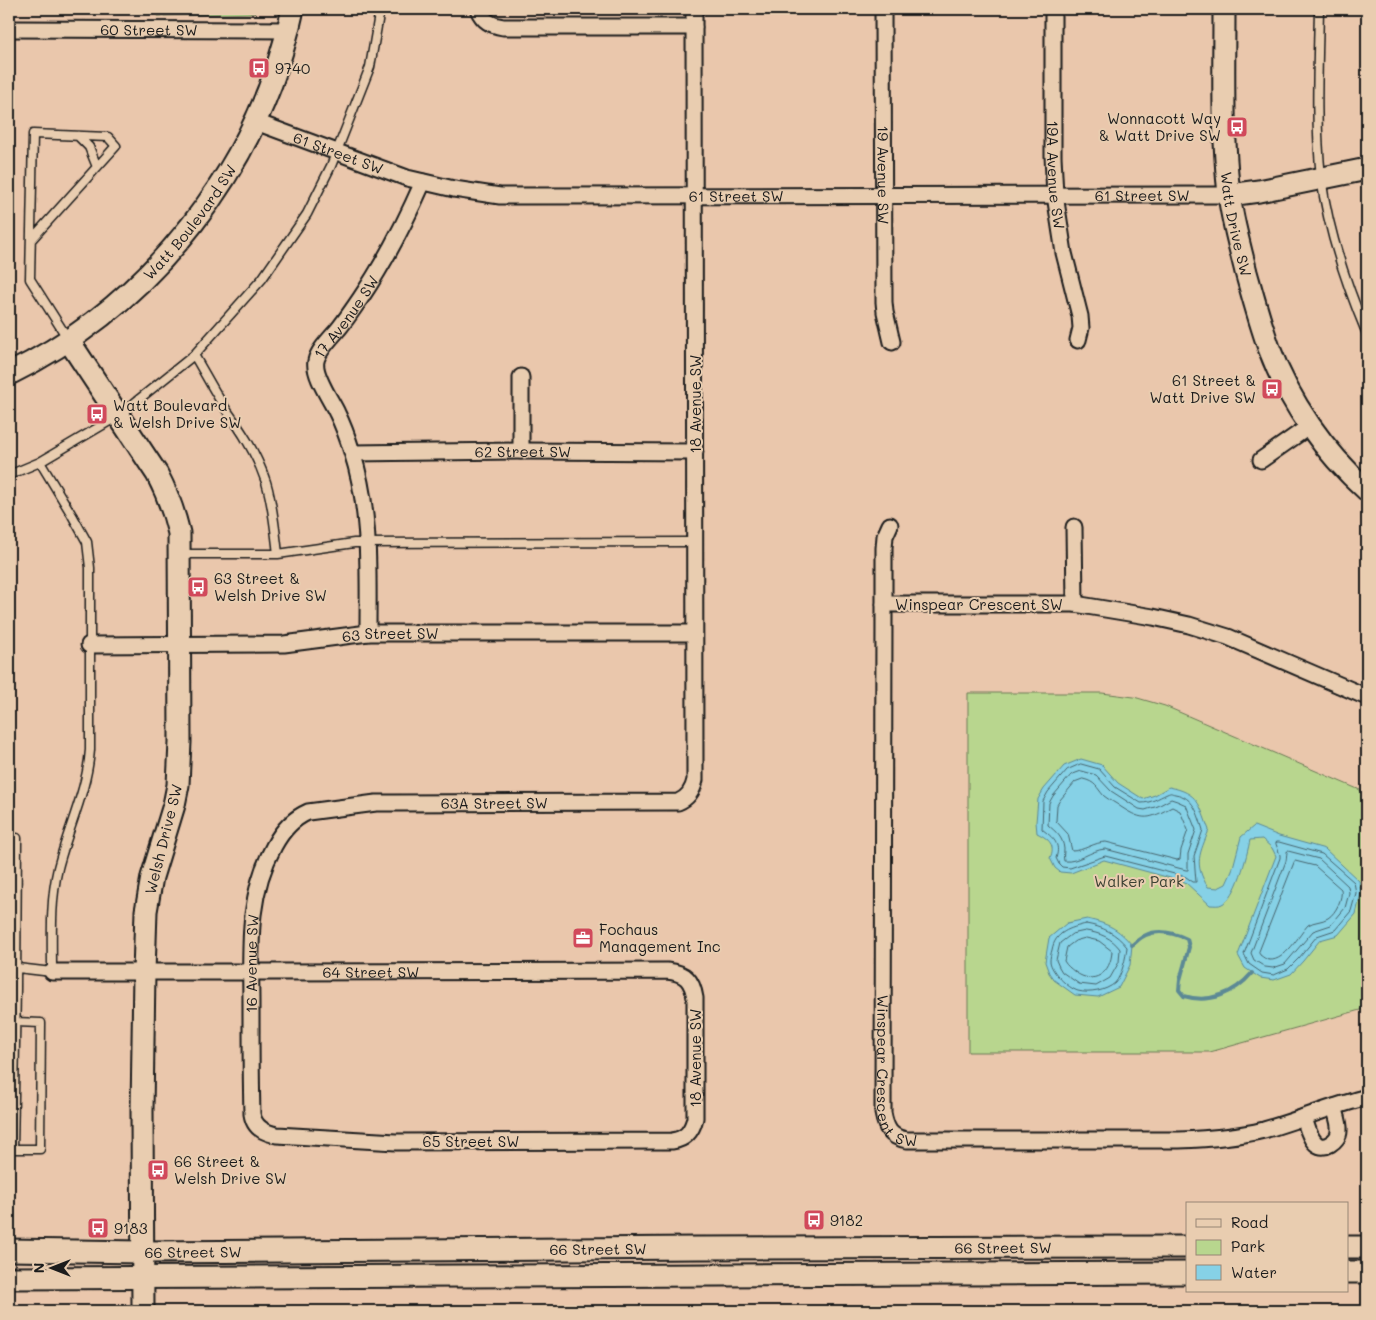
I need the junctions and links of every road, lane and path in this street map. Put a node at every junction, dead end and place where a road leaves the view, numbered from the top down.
1 (293, 9) edge
2 (380, 9) edge
3 (694, 9) edge
4 (883, 9) edge
5 (1053, 9) edge
6 (1224, 9) edge
7 (1319, 9) edge
8 (479, 12) edge
9 (694, 27) junction
10 (9, 29) edge
11 (288, 30) junction
12 (256, 122) junction
13 (78, 136) junction
14 (336, 152) junction
15 (97, 167) junction
16 (1367, 169) edge
17 (1321, 178) junction
18 (423, 182) junction
19 (884, 195) junction
20 (1055, 195) junction
21 (1229, 195) junction
22 (695, 196) junction
23 (31, 240) junction
24 (1367, 334) edge
25 (1078, 340) dead end
26 (69, 341) junction
27 (892, 342) dead end
28 (194, 355) junction
29 (9, 374) edge
30 (521, 377) dead end
31 (118, 416) junction
32 (1311, 425) junction
33 (521, 451) junction
34 (694, 452) junction
35 (353, 453) junction
36 (1261, 460) dead end
37 (40, 462) junction
38 (9, 475) edge
39 (1367, 490) edge
40 (890, 525) dead end
41 (1074, 527) dead end
42 (694, 542) junction
43 (368, 543) junction
44 (180, 554) junction
45 (278, 554) junction
46 (884, 604) junction
47 (1075, 604) junction
48 (368, 633) junction
49 (694, 633) junction
50 (89, 645) junction
51 (181, 645) junction
52 (1367, 697) edge
53 (687, 796) joint
54 (300, 816) joint
55 (17, 838) dead end
56 (12, 968) edge
57 (52, 972) junction
58 (144, 972) junction
59 (251, 972) junction
60 (688, 979) joint
61 (15, 1022) junction
62 (1367, 1097) edge
63 (1334, 1107) junction
64 (1304, 1117) junction
65 (257, 1126) joint
66 (686, 1135) joint
67 (11, 1149) edge
68 (1186, 1247) edge
69 (1348, 1247) edge
70 (1367, 1247) edge
71 (9, 1250) edge
72 (142, 1252) junction
73 (1348, 1272) edge
74 (1367, 1272) edge
75 (1186, 1273) edge
76 (9, 1278) edge
77 (142, 1278) junction
78 (143, 1311) edge

1 - 11 main road, Watt Boulevard SW
2 - 14 lane
3 - 9 street, 18 Avenue SW
4 - 19 street, 19 Avenue SW
5 - 20 street, 19A Avenue SW
6 - 21 main road, Watt Drive SW
7 - 17 lane
8 - 9 street
9 - 22 street, 18 Avenue SW
10 - 11 street, 60 Street SW
11 - 12 main road, Watt Boulevard SW
12 - 14 street, 61 Street SW
12 - 26 main road, Watt Boulevard SW
13 - 15 lane
13 - 15 lane
13 - 23 lane
14 - 18 street, 61 Street SW
14 - 28 lane
15 - 23 lane
16 - 17 main road
17 - 21 main road
17 - 24 lane
18 - 22 street, 61 Street SW
18 - 35 street, 17 Avenue SW
19 - 20 street, 61 Street SW
19 - 22 street, 61 Street SW
19 - 27 street, 19 Avenue SW
20 - 21 street, 61 Street SW
20 - 25 street, 19A Avenue SW
21 - 32 main road, Watt Drive SW
22 - 34 street, 18 Avenue SW
23 - 26 lane
26 - 29 main road, Watt Boulevard SW
26 - 31 main road, Welsh Drive SW
28 - 31 lane
28 - 45 lane
30 - 33 street
31 - 37 lane
31 - 44 main road, Welsh Drive SW
32 - 36 street
32 - 39 main road, Watt Drive SW
33 - 34 street, 62 Street SW
33 - 35 street, 62 Street SW
34 - 42 street, 18 Avenue SW
35 - 43 street, 17 Avenue SW
37 - 38 lane
37 - 50 lane
40 - 46 street, Winspear Crescent SW
41 - 47 street, Winspear Crescent SW
42 - 43 lane
42 - 49 street, 18 Avenue SW
43 - 45 lane
43 - 48 street, 17 Avenue SW
44 - 45 lane
44 - 51 main road, Welsh Drive SW
46 - 47 street, Winspear Crescent SW
46 - 64 street, Winspear Crescent SW
47 - 52 street, Winspear Crescent SW
48 - 49 street, 63 Street SW
48 - 51 street, 63 Street SW
49 - 53 street, 18 Avenue SW
50 - 51 street, 63 Street SW
50 - 57 lane
51 - 58 main road, Welsh Drive SW
53 - 54 street, 63A Street SW
54 - 59 street, 16 Avenue SW
55 - 56 lane
56 - 57 lane
56 - 61 lane
57 - 58 street, 64 Street SW
58 - 59 street, 64 Street SW
58 - 72 main road, Welsh Drive SW
59 - 60 street, 64 Street SW
59 - 65 street, 16 Avenue SW
60 - 66 street, 18 Avenue SW
61 - 67 lane
61 - 67 lane
62 - 63 street, Winspear Crescent SW
63 - 64 street, Winspear Crescent SW
63 - 64 street
65 - 66 street, 65 Street SW
68 - 72 main road, 66 Street SW
69 - 70 main road
71 - 72 main road, 66 Street SW
72 - 77 main road, Welsh Drive SW
73 - 74 main road
75 - 77 main road, 66 Street SW
76 - 77 main road, 66 Street SW
77 - 78 main road, Welsh Drive SW

